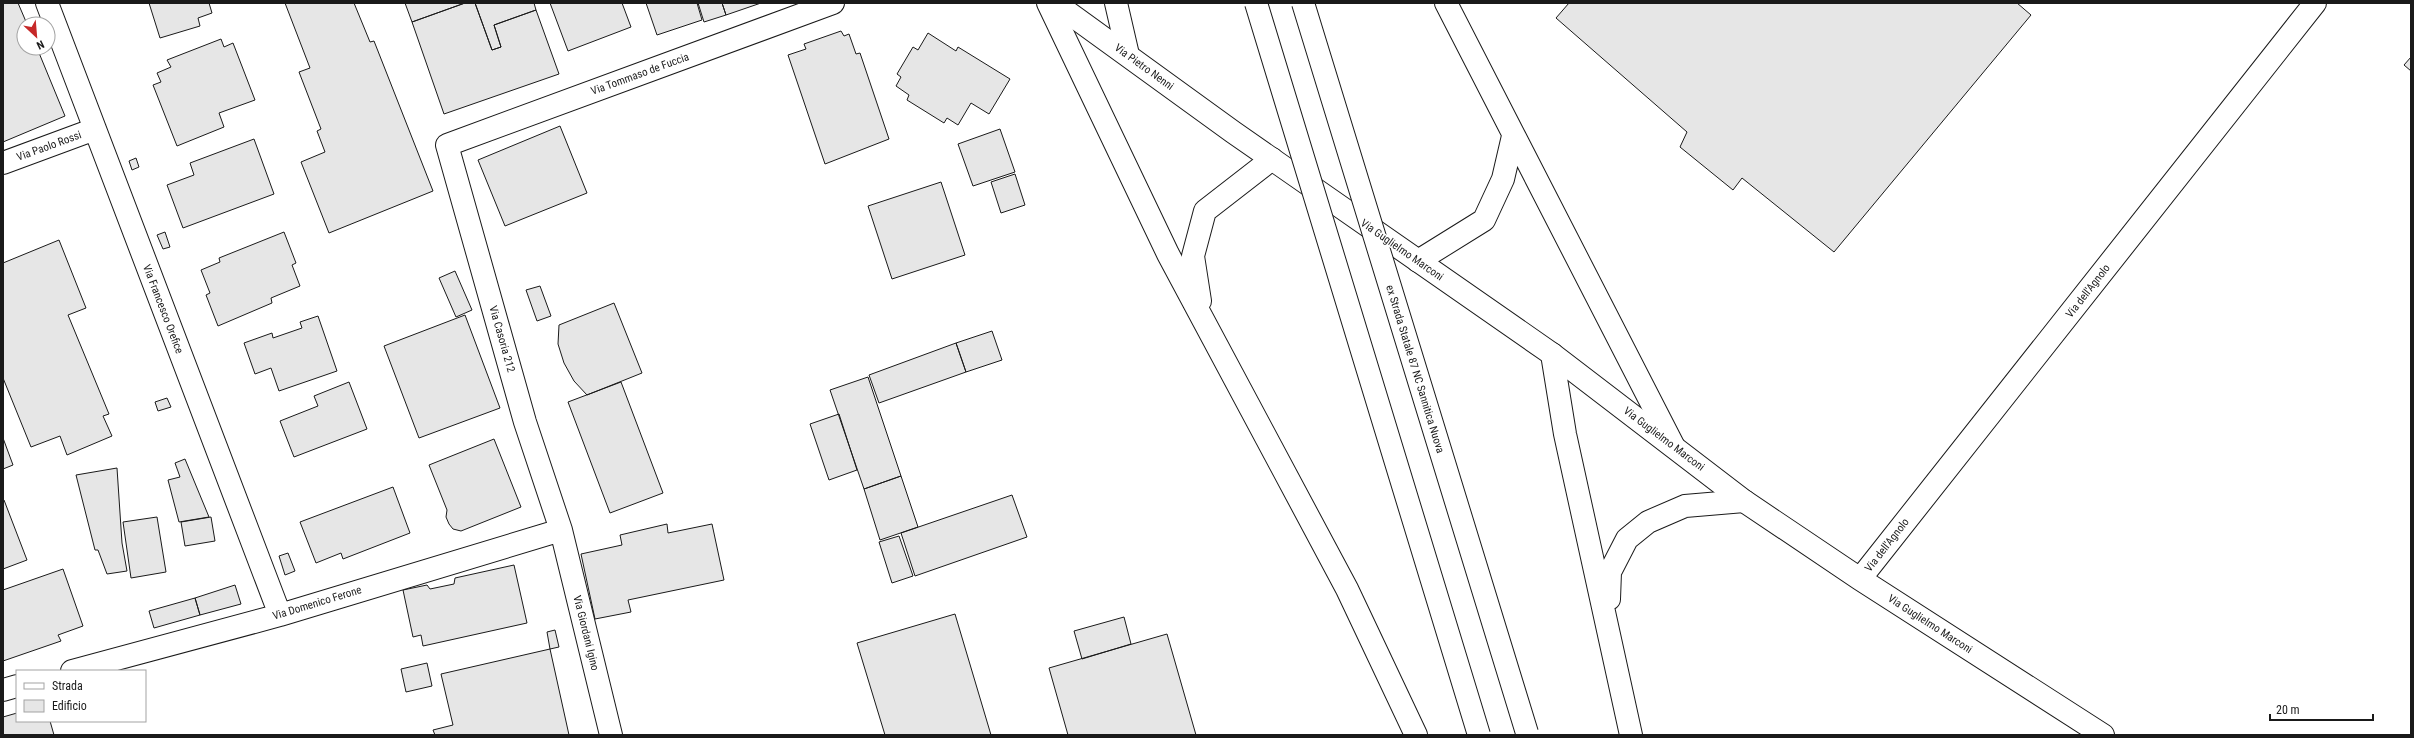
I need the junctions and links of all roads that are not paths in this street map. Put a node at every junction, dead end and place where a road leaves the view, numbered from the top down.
1 (47, 3) edge
2 (832, 3) edge
3 (1048, 3) edge
4 (1055, 3) edge
5 (1116, 3) edge
6 (1256, 3) edge
7 (1303, 3) edge
8 (1446, 3) edge
9 (2315, 3) edge
10 (1128, 55) junction
11 (95, 129) junction
12 (1233, 132) joint
13 (1513, 136) junction
14 (448, 146) joint
15 (1272, 159) junction
16 (3, 163) edge
17 (1418, 261) junction
18 (1204, 321) junction
19 (1552, 354) junction
20 (1674, 445) junction
21 (1744, 501) junction
22 (561, 530) junction
23 (1860, 579) junction
24 (280, 615) junction
25 (1608, 628) junction
26 (76, 670) edge
27 (16, 686) edge
28 (3, 690) edge
29 (612, 735) edge
30 (1416, 735) edge
31 (1479, 735) edge
32 (1528, 735) edge
33 (1631, 735) edge
34 (2103, 735) edge

1 - 11 main road, Via Francesco Orefice
2 - 14 main road, Via Tommaso de Fuccia
3 - 18 main road
4 - 10 main road, Via Pietro Nenni
5 - 10 main road
6 - 31 main road, bridge
7 - 32 main road, ex Strada Statale 87 NC Sannitica Nuova, bridge
8 - 13 main road
9 - 23 main road, Via dell'Agnolo
10 - 12 main road, Via Pietro Nenni
11 - 16 main road, Via Paolo Rossi
11 - 24 main road, Via Francesco Orefice
12 - 15 main road, Via Guglielmo Marconi
13 - 17 main road
13 - 20 main road
14 - 22 main road, Via Casoria 212
15 - 17 main road, Via Guglielmo Marconi
15 - 18 main road
17 - 19 main road, Via Guglielmo Marconi
18 - 30 main road
19 - 20 main road, Via Guglielmo Marconi
19 - 25 main road
20 - 21 main road, Via Guglielmo Marconi
21 - 23 main road, Via Guglielmo Marconi
21 - 25 main road
22 - 24 main road, Via Domenico Ferone
22 - 29 main road, Via Giordani Igino
23 - 34 main road, Via Guglielmo Marconi
24 - 26 main road, Via Domenico Ferone
25 - 33 main road
27 - 28 main road

